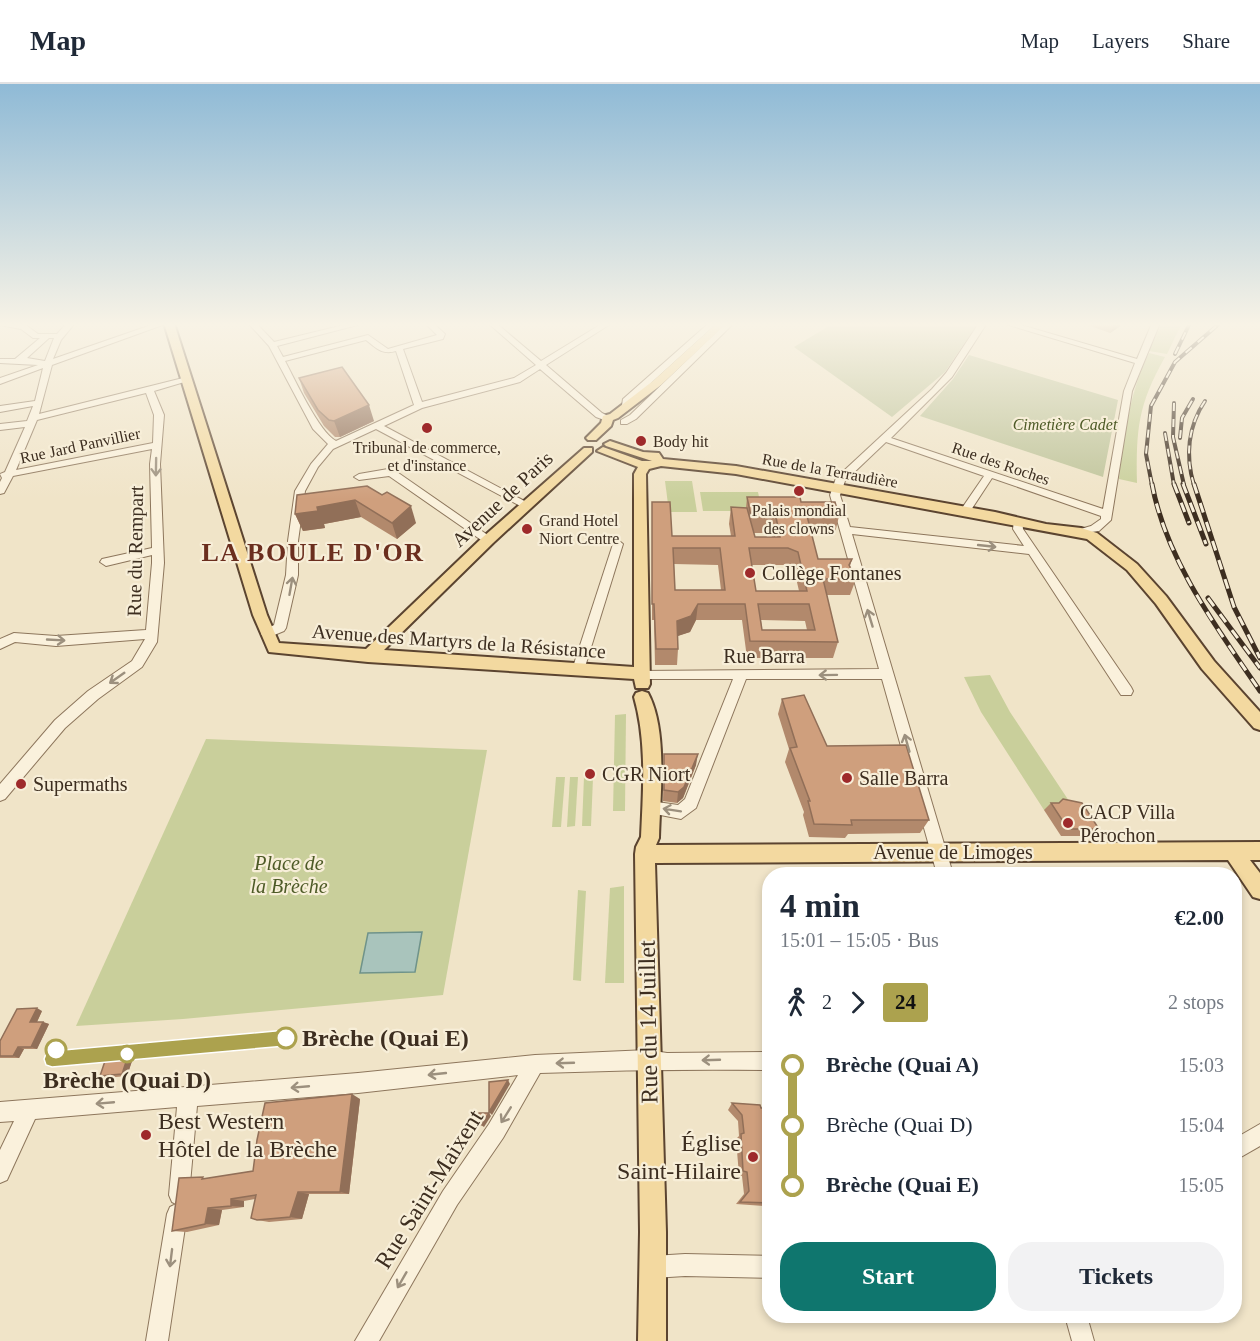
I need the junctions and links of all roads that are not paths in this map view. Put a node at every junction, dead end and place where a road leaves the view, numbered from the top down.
1 (44, 382) edge
2 (180, 382) edge
3 (187, 382) edge
4 (292, 382) edge
5 (410, 382) edge
6 (511, 382) edge
7 (560, 382) edge
8 (647, 382) edge
9 (662, 382) edge
10 (942, 382) edge
11 (1132, 382) edge
12 (149, 390) junction
13 (37, 403) junction
14 (418, 406) junction
15 (0, 409) edge
16 (618, 419) junction
17 (30, 422) junction
18 (377, 426) junction
19 (0, 427) edge
20 (885, 439) junction
21 (335, 444) junction
22 (590, 444) junction
23 (158, 445) junction
24 (606, 445) junction
25 (641, 462) junction
26 (4, 475) edge
27 (989, 475) junction
28 (359, 477) dead end
29 (836, 488) junction
30 (0, 491) edge
31 (526, 506) junction
32 (965, 511) junction
33 (1107, 514) junction
34 (994, 516) junction
35 (1018, 522) junction
36 (1084, 529) junction
37 (843, 530) junction
38 (488, 540) junction
39 (618, 543) dead end
40 (158, 550) junction
41 (1033, 551) junction
42 (106, 562) dead end
43 (153, 634) junction
44 (270, 641) junction
45 (0, 644) edge
46 (368, 656) junction
47 (578, 670) junction
48 (642, 674) junction
49 (887, 674) junction
50 (741, 675) junction
51 (1126, 691) dead end
52 (642, 697) junction
53 (1260, 723) edge
54 (0, 795) edge
55 (650, 807) junction
56 (645, 851) junction
57 (1260, 851) edge
58 (940, 852) junction
59 (1234, 852) junction
60 (943, 867) edge
61 (1260, 891) edge
62 (648, 1059) junction
63 (762, 1061) edge
64 (535, 1064) junction
65 (190, 1096) junction
66 (29, 1109) junction
67 (0, 1112) edge
68 (1260, 1134) edge
69 (1242, 1146) edge
70 (0, 1173) edge
71 (652, 1267) junction
72 (762, 1267) edge
73 (1078, 1323) edge
74 (157, 1341) edge
75 (366, 1341) edge
76 (652, 1341) edge
77 (1083, 1341) edge

1 - 13 street
2 - 12 street
3 - 44 main road
4 - 21 street
5 - 14 street
6 - 14 street
7 - 16 street
8 - 16 street, Avenue de Paris
9 - 16 main road, Avenue de Paris
10 - 20 street
11 - 33 street
12 - 17 street
12 - 23 street, Rue du Rempart
13 - 15 street
13 - 17 street
14 - 18 street
16 - 22 main road, Avenue de Paris
16 - 24 main road, Avenue de Paris
17 - 19 street
17 - 26 street
18 - 21 street
18 - 31 street
20 - 27 street, Rue des Roches
20 - 29 street
44 -> 21 street
22 - 24 main road
22 - 31 main road, Avenue de Paris
23 - 26 street, Rue Jard Panvillier
23 -> 40 street, Rue du Rempart
24 - 25 main road
25 - 29 main road, Rue de la Terraudière
25 - 48 main road, Rue du 14 Juillet
26 - 30 street
27 - 32 street
27 - 33 street, Rue des Roches
28 - 38 street
29 - 32 main road, Rue de la Terraudière
29 - 37 street
31 - 38 main road, Avenue de Paris
32 - 34 main road, Rue de la Terraudière
33 - 36 street, Rue de la Terraudière
33 - 36 street
34 - 35 main road, Rue de la Terraudière
34 - 36 main road, Rue de la Terraudière
35 - 36 main road, Rue de la Terraudière
35 - 41 street
36 - 53 main road
37 -> 41 street
49 -> 37 street
38 - 46 main road, Avenue de Paris
39 - 47 street
40 - 42 street
40 - 43 street, Rue du Rempart
41 - 51 street
45 -> 43 street
43 -> 54 street, Rue du Rempart
44 - 46 main road, Avenue des Martyrs de la Résistance
46 - 47 main road, Avenue des Martyrs de la Résistance
47 - 48 main road, Avenue des Martyrs de la Résistance
48 - 50 street, Rue Barra
48 - 52 main road, Rue du 14 Juillet
49 -> 50 street, Rue Barra
58 -> 49 street
50 -> 55 street
52 - 55 main road, Rue du 14 Juillet
52 - 56 main road, Rue du 14 Juillet
55 - 56 main road, Rue du 14 Juillet
56 - 58 main road, Avenue de Limoges
56 - 62 main road, Rue du 14 Juillet
57 - 59 main road, Avenue de Limoges
58 - 59 main road, Avenue de Limoges
58 - 60 street
59 - 61 main road
63 -> 62 street
62 -> 64 street
62 - 71 main road, Rue du 14 Juillet
64 -> 65 street
64 -> 75 street, Rue Saint-Maixent
65 -> 66 street
65 -> 74 street
66 - 67 street
66 - 70 street
68 - 69 street
71 - 72 street
71 - 76 main road, Rue du 14 Juillet
73 - 77 street

